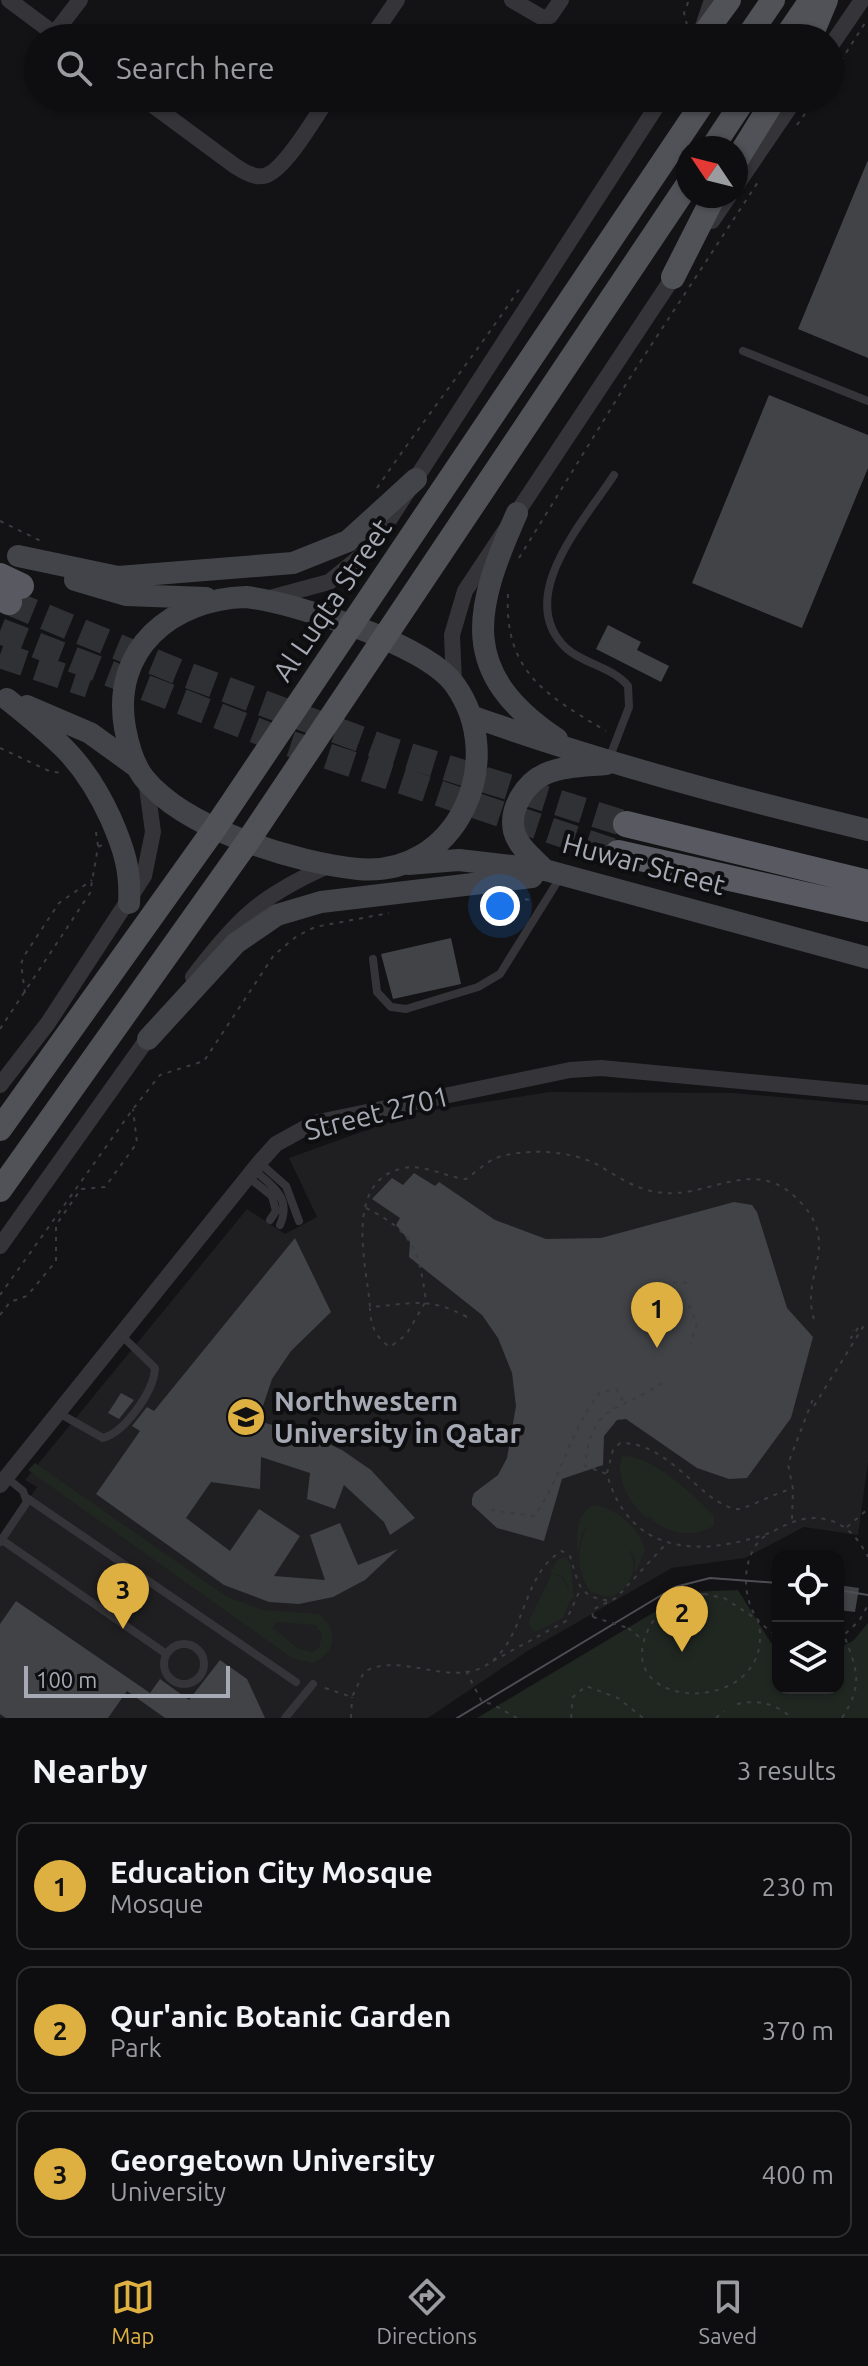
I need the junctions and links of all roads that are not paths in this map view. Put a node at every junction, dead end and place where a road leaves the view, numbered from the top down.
1 (9, 0) edge
2 (80, 0) edge
3 (397, 0) edge
4 (512, 0) edge
5 (561, 0) edge
6 (712, 0) edge
7 (729, 0) edge
8 (773, 0) edge
9 (811, 0) edge
10 (826, 0) edge
11 (862, 0) edge
12 (41, 24) edge
13 (65, 24) edge
14 (381, 24) edge
15 (702, 24) edge
16 (708, 24) edge
17 (757, 24) edge
18 (795, 24) edge
19 (816, 24) edge
20 (844, 26) edge
21 (162, 112) edge
22 (318, 112) edge
23 (653, 112) edge
24 (697, 112) edge
25 (736, 112) edge
26 (766, 112) edge
27 (786, 112) edge
28 (720, 136) edge
29 (748, 142) edge
30 (748, 168) edge
31 (676, 202) edge
32 (708, 208) edge
33 (721, 208) edge
34 (673, 277) junction
35 (743, 351) dead end
36 (868, 401) edge
37 (614, 475) dead end
38 (416, 479) junction
39 (517, 513) junction
40 (8, 578) edge
41 (223, 598) junction
42 (265, 599) junction
43 (350, 627) junction
44 (384, 639) junction
45 (454, 683) junction
46 (3, 698) edge
47 (471, 716) junction
48 (575, 751) junction
49 (607, 763) junction
50 (141, 774) junction
51 (626, 824) tunnel mouth
52 (215, 828) junction
53 (868, 830) edge
54 (248, 841) junction
55 (618, 853) tunnel mouth
56 (399, 864) junction
57 (328, 866) junction
58 (553, 873) junction
59 (868, 883) edge
60 (129, 903) junction
61 (868, 909) edge
62 (868, 958) edge
63 (373, 959) dead end
64 (148, 1039) junction
65 (0, 1085) edge
66 (868, 1093) edge
67 (0, 1129) edge
68 (253, 1170) junction
69 (0, 1190) edge
70 (270, 1220) dead end
71 (299, 1221) dead end
72 (280, 1225) dead end
73 (0, 1246) edge
74 (120, 1334) junction
75 (57, 1412) junction
76 (3, 1481) edge
77 (27, 1498) junction
78 (1, 1541) edge
79 (165, 1653) junction
80 (296, 1682) dead end
81 (313, 1684) road end
82 (285, 1718) edge

1 - 12 street
2 - 13 street
3 - 14 street
4 - 5 street
6 - 15 street
7 - 16 main road
8 - 17 main road
9 - 18 main road
10 - 19 main road
11 - 20 street
21 - 22 street
23 - 38 street, Al Luqta Street
24 - 43 main road, Al Luqta Street
25 - 28 main road
26 - 29 main road
27 - 30 street
31 - 44 main road
32 - 34 main road
33 - 34 street
34 - 39 street
35 - 36 lane
37 - 49 lane
38 - 40 main road
38 - 42 street, Al Luqta Street
39 - 45 street
39 - 48 main road
40 - 41 main road
41 - 42 main road
41 - 50 main road
42 - 43 main road
43 - 44 main road
43 - 52 main road, Al Luqta Street
44 - 45 main road
44 - 54 main road
45 - 47 main road
46 - 50 main road, Huwar Street
46 - 60 main road
47 - 48 main road
47 - 56 main road
48 - 49 main road
49 - 53 main road
49 - 58 main road
50 - 52 main road, Huwar Street
50 - 60 street
51 - 59 highway, Huwar Street
52 - 54 main road, Huwar Street
52 - 67 main road, Al Luqta Street
54 - 57 main road, Huwar Street
54 - 69 main road
55 - 61 highway, Huwar Street
56 - 57 main road, Huwar Street
56 - 58 main road, Huwar Street
57 - 64 street
58 - 62 main road, Huwar Street
58 - 63 lane
58 - 64 main road
60 - 65 street
64 - 73 street
66 - 68 street, Street 2701
68 - 70 lane
68 - 71 lane
68 - 72 lane
68 - 74 street, Street 2701
74 - 75 street, Street 2701
74 - 75 lane
75 - 76 street, Street 2701
76 - 77 lane
77 - 78 lane
77 - 80 lane
78 - 79 lane
79 - 79 lane
81 - 82 lane

